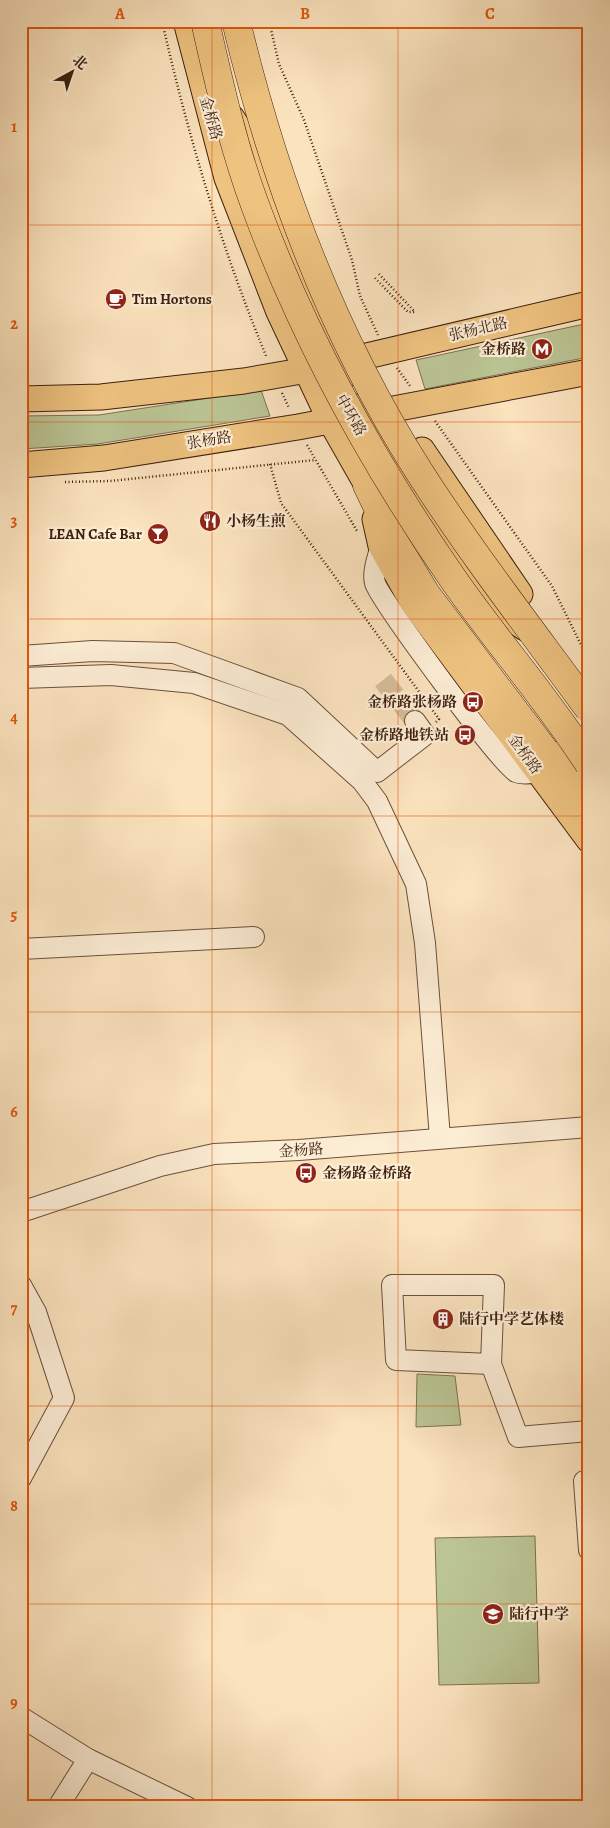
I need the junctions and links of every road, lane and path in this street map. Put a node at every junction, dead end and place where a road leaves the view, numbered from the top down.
1 (186, 21) edge
2 (205, 21) edge
3 (236, 21) edge
4 (250, 21) edge
5 (196, 64) junction
6 (379, 274) dead end
7 (375, 278) dead end
8 (589, 304) edge
9 (367, 356) junction
10 (341, 362) junction
11 (307, 370) junction
12 (589, 372) edge
13 (21, 399) edge
14 (397, 410) junction
15 (364, 415) junction
16 (330, 420) junction
17 (315, 460) dead end
18 (270, 464) junction
19 (21, 465) edge
20 (61, 482) dead end
21 (367, 485) junction
22 (21, 656) edge
23 (567, 659) junction
24 (21, 678) edge
25 (589, 690) edge
26 (589, 709) edge
27 (544, 720) junction
28 (420, 728) joint
29 (589, 742) edge
30 (589, 764) edge
31 (589, 783) edge
32 (589, 815) edge
33 (589, 840) edge
34 (254, 938) dead end
35 (21, 949) edge
36 (589, 1127) edge
37 (440, 1138) junction
38 (21, 1212) edge
39 (21, 1286) edge
40 (491, 1364) junction
41 (589, 1431) edge
42 (21, 1478) edge
43 (589, 1480) edge
44 (588, 1515) edge
45 (589, 1550) edge
46 (21, 1717) edge
47 (88, 1759) junction
48 (58, 1807) edge
49 (187, 1807) edge

1 - 5 main road, 金桥路
2 - 30 highway, 中环路, bridge
3 - 26 highway, 中环路, bridge
4 - 9 main road
5 - 10 main road
5 - 11 main road, 金桥路
6 - 7 path
8 - 9 main road, 张杨北路
9 - 10 main road
9 - 14 main road
10 - 11 main road
10 - 14 main road
11 - 13 main road
11 - 15 main road
11 - 16 main road, 金桥路
12 - 14 main road
14 - 15 main road, 张杨路
14 - 23 main road
15 - 16 main road, 张杨路
15 - 23 main road
16 - 19 main road, 张杨路
16 - 21 main road, 金桥路
17 - 18 path
18 - 20 path
18 - 28 path
21 - 27 main road, 金桥路
21 - 32 highway
21 - 33 main road, 金桥路
22 - 28 street
23 - 25 main road
24 - 37 street
27 - 29 main road
27 - 31 main road, 金桥路
34 - 35 street
36 - 37 street, 金杨路
37 - 38 street, 金杨路
39 - 42 street
40 - 40 street
40 - 41 street
43 - 44 street
44 - 45 street
46 - 47 street
47 - 48 street
47 - 49 street

